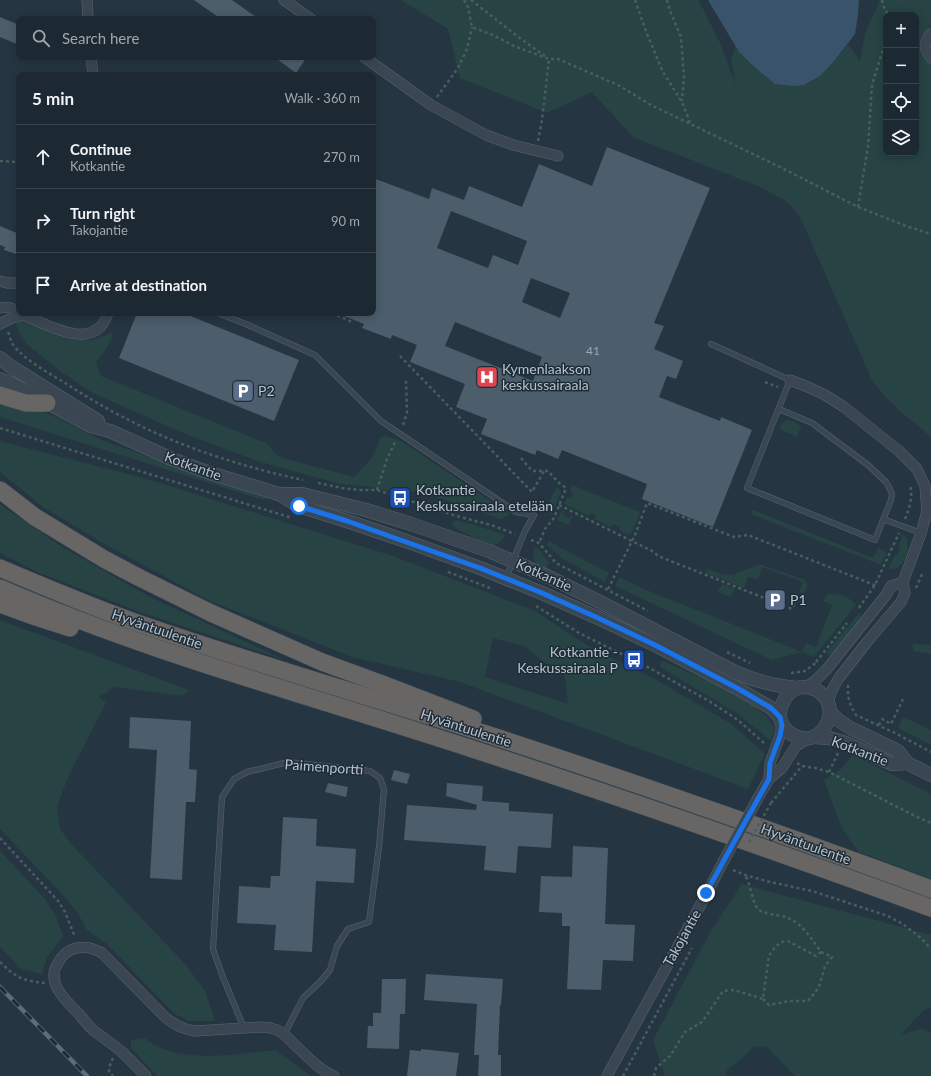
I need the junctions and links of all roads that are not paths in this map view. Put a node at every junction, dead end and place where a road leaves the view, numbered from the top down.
1 (87, 0) edge
2 (284, 0) edge
3 (88, 16) edge
4 (307, 16) edge
5 (931, 33) edge
6 (931, 58) edge
7 (91, 60) edge
8 (368, 60) edge
9 (93, 72) edge
10 (558, 156) dead end
11 (0, 281) edge
12 (16, 283) edge
13 (0, 308) edge
14 (16, 309) edge
15 (16, 316) edge
16 (28, 316) edge
17 (107, 316) edge
18 (226, 316) edge
19 (3, 325) edge
20 (711, 344) dead end
21 (0, 358) edge
22 (0, 379) edge
23 (790, 380) junction
24 (0, 394) edge
25 (47, 403) junction
26 (779, 409) junction
27 (110, 431) junction
28 (0, 490) edge
29 (279, 494) junction
30 (883, 519) junction
31 (921, 533) junction
32 (513, 562) junction
33 (0, 568) edge
34 (506, 578) junction
35 (903, 582) junction
36 (0, 588) edge
37 (0, 604) edge
38 (160, 649) junction
39 (801, 687) junction
40 (830, 708) junction
41 (781, 721) junction
42 (810, 738) junction
43 (568, 761) junction
44 (907, 763) junction
45 (931, 774) edge
46 (769, 779) junction
47 (931, 889) edge
48 (931, 908) edge
49 (244, 1028) junction
50 (284, 1035) junction
51 (146, 1076) edge
52 (334, 1076) edge
53 (607, 1076) edge

1 - 3 street
2 - 4 street
5 - 6 street
7 - 9 street
8 - 10 street
11 - 12 street
13 - 14 street
15 - 19 street
16 - 17 street
18 - 32 lane
20 - 23 lane
21 - 27 street, Kotkantie
22 - 25 street, Kotkantie
23 - 26 lane
23 - 31 street
24 - 25 highway
25 - 27 street, Kotkantie
26 - 30 lane
26 - 30 lane
27 - 29 street, Kotkantie
28 - 43 highway
29 - 32 street, Kotkantie
29 - 34 street, Kotkantie
30 - 31 lane
31 - 35 street
32 - 34 lane
32 - 39 street, Kotkantie
33 - 43 highway, Hyväntuulentie
34 - 41 street, Kotkantie
35 - 39 street
35 - 40 street
36 - 38 highway, Hyväntuulentie
37 - 38 highway
38 - 48 highway, Hyväntuulentie
39 - 40 street
39 - 41 street
40 - 42 street
40 - 44 street, Kotkantie
41 - 42 street
41 - 46 street, Takojantie
42 - 44 street, Kotkantie
42 - 46 street, Takojantie
43 - 47 highway, Hyväntuulentie
44 - 45 street, Kotkantie
46 - 53 street, Takojantie, bridge
49 - 50 street
49 - 50 lane, Paimenportti
49 - 51 street
50 - 52 street

